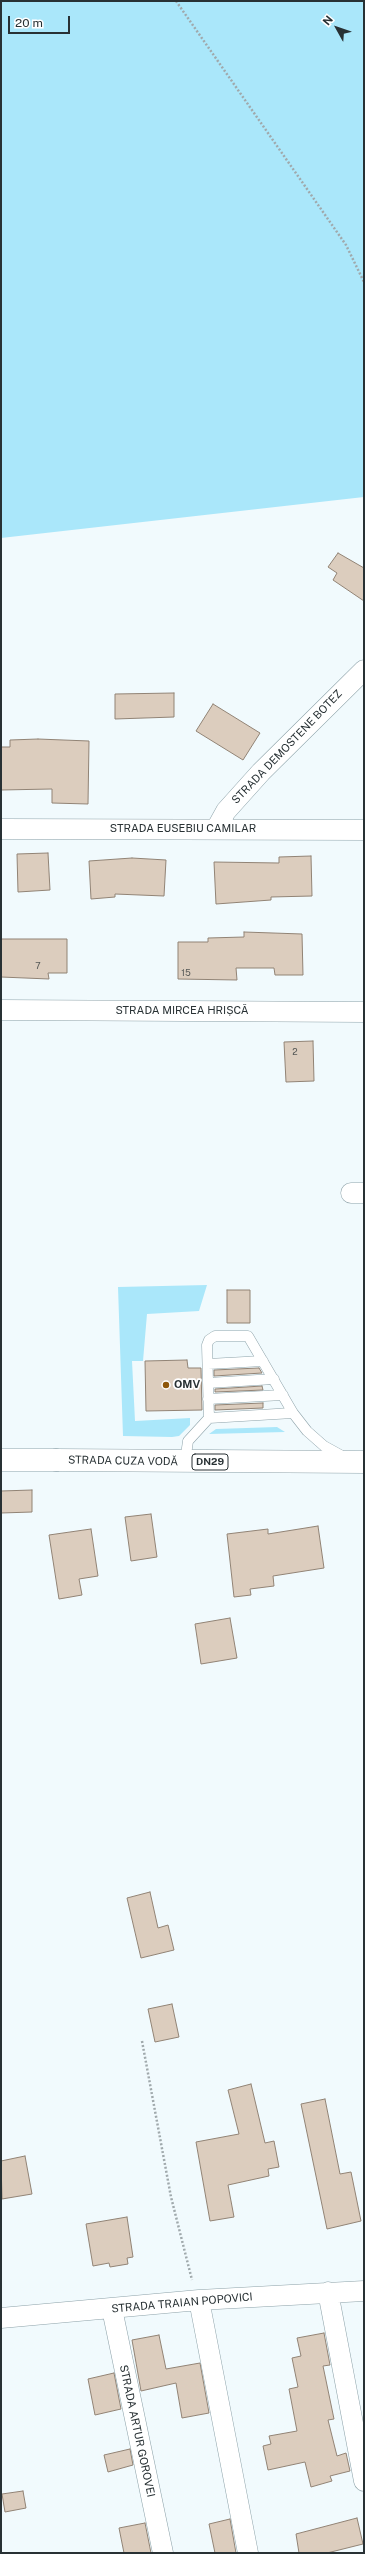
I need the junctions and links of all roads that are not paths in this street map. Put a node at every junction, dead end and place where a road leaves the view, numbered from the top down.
1 (364, 670) edge
2 (1, 829) edge
3 (216, 829) junction
4 (364, 830) edge
5 (1, 1010) edge
6 (364, 1012) edge
7 (263, 1361) junction
8 (208, 1364) junction
9 (274, 1379) junction
10 (208, 1383) junction
11 (284, 1395) junction
12 (208, 1399) junction
13 (293, 1412) junction
14 (209, 1418) junction
15 (1, 1460) edge
16 (357, 1461) edge
17 (185, 1462) junction
18 (364, 2291) edge
19 (328, 2292) junction
20 (199, 2300) junction
21 (112, 2309) junction
22 (1, 2318) edge
23 (364, 2481) edge
24 (163, 2553) edge
25 (248, 2553) edge

1 - 3 street, STRADA DEMOSTENE BOTEZ
2 - 3 street, STRADA EUSEBIU CAMILAR
3 - 4 street, STRADA EUSEBIU CAMILAR
5 - 6 street, STRADA MIRCEA HRIȘCĂ
7 - 8 lane
7 - 8 lane
7 - 9 lane
8 - 10 lane
9 - 10 lane
9 - 11 lane
10 - 12 lane
11 - 12 lane
11 - 13 lane
12 - 14 lane
13 - 14 lane
13 - 16 lane
14 - 17 lane
15 - 17 main road, STRADA CUZA VODĂ / DN29
16 - 17 main road, STRADA CUZA VODĂ / DN29
18 - 19 street, STRADA TRAIAN POPOVICI
19 - 20 street, STRADA TRAIAN POPOVICI
19 - 23 street
20 - 21 street, STRADA TRAIAN POPOVICI
20 - 25 street
21 - 22 street, STRADA TRAIAN POPOVICI
21 - 24 street, STRADA ARTUR GOROVEI

